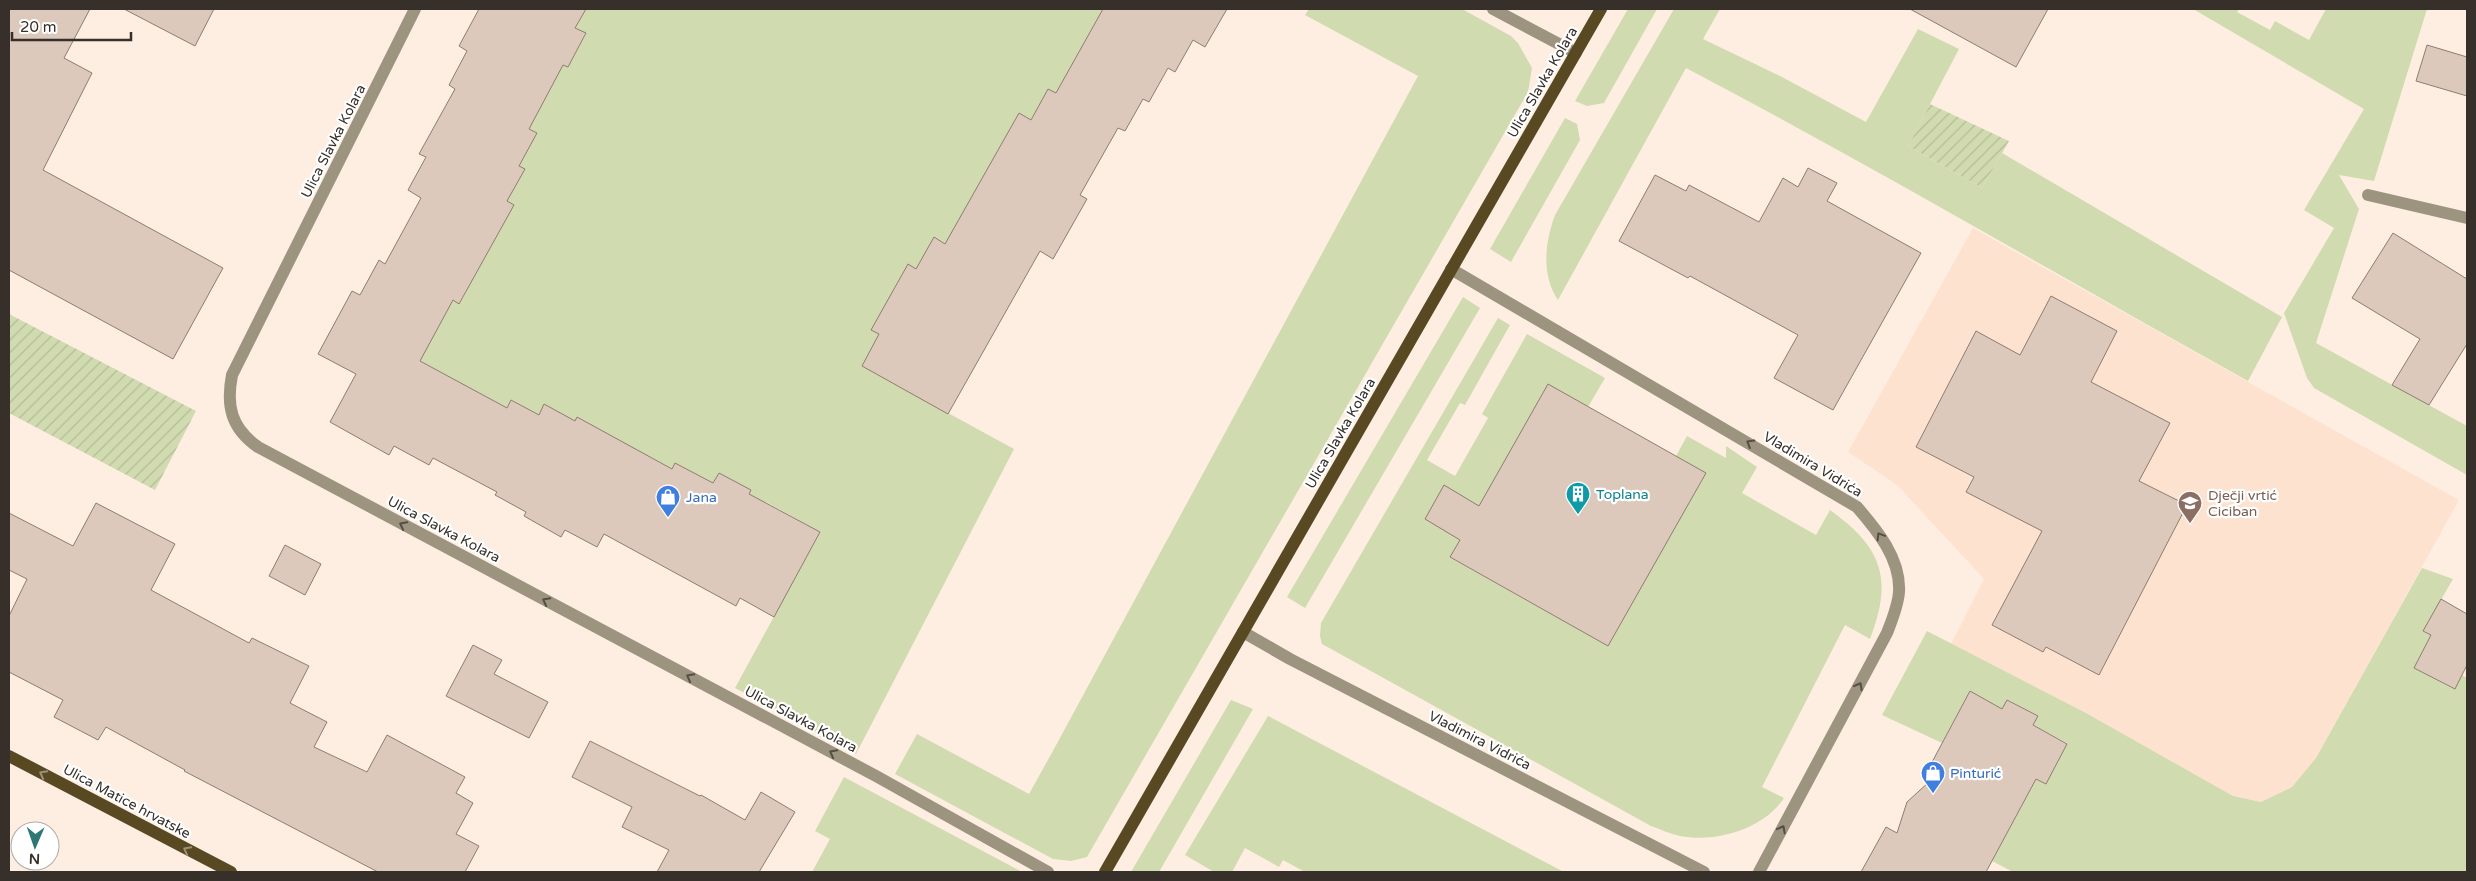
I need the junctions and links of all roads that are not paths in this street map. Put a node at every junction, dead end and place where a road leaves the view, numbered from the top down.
1 (415, 9) edge
2 (1493, 9) edge
3 (1601, 9) edge
4 (1576, 53) junction
5 (2368, 195) dead end
6 (2467, 218) edge
7 (1451, 269) junction
8 (1243, 632) junction
9 (9, 756) edge
10 (230, 872) edge
11 (1048, 872) edge
12 (1105, 872) edge
13 (1704, 872) edge
14 (1759, 872) edge

11 -> 1 street, Ulica Slavka Kolara
2 - 4 street
3 - 4 main road, Ulica Slavka Kolara
4 - 7 main road, Ulica Slavka Kolara
5 - 6 street
7 - 8 main road, Ulica Slavka Kolara
14 -> 7 street, Vladimira Vidrića
8 - 12 main road, Ulica Slavka Kolara
8 - 13 street, Vladimira Vidrića
10 -> 9 main road, Ulica Matice hrvatske

